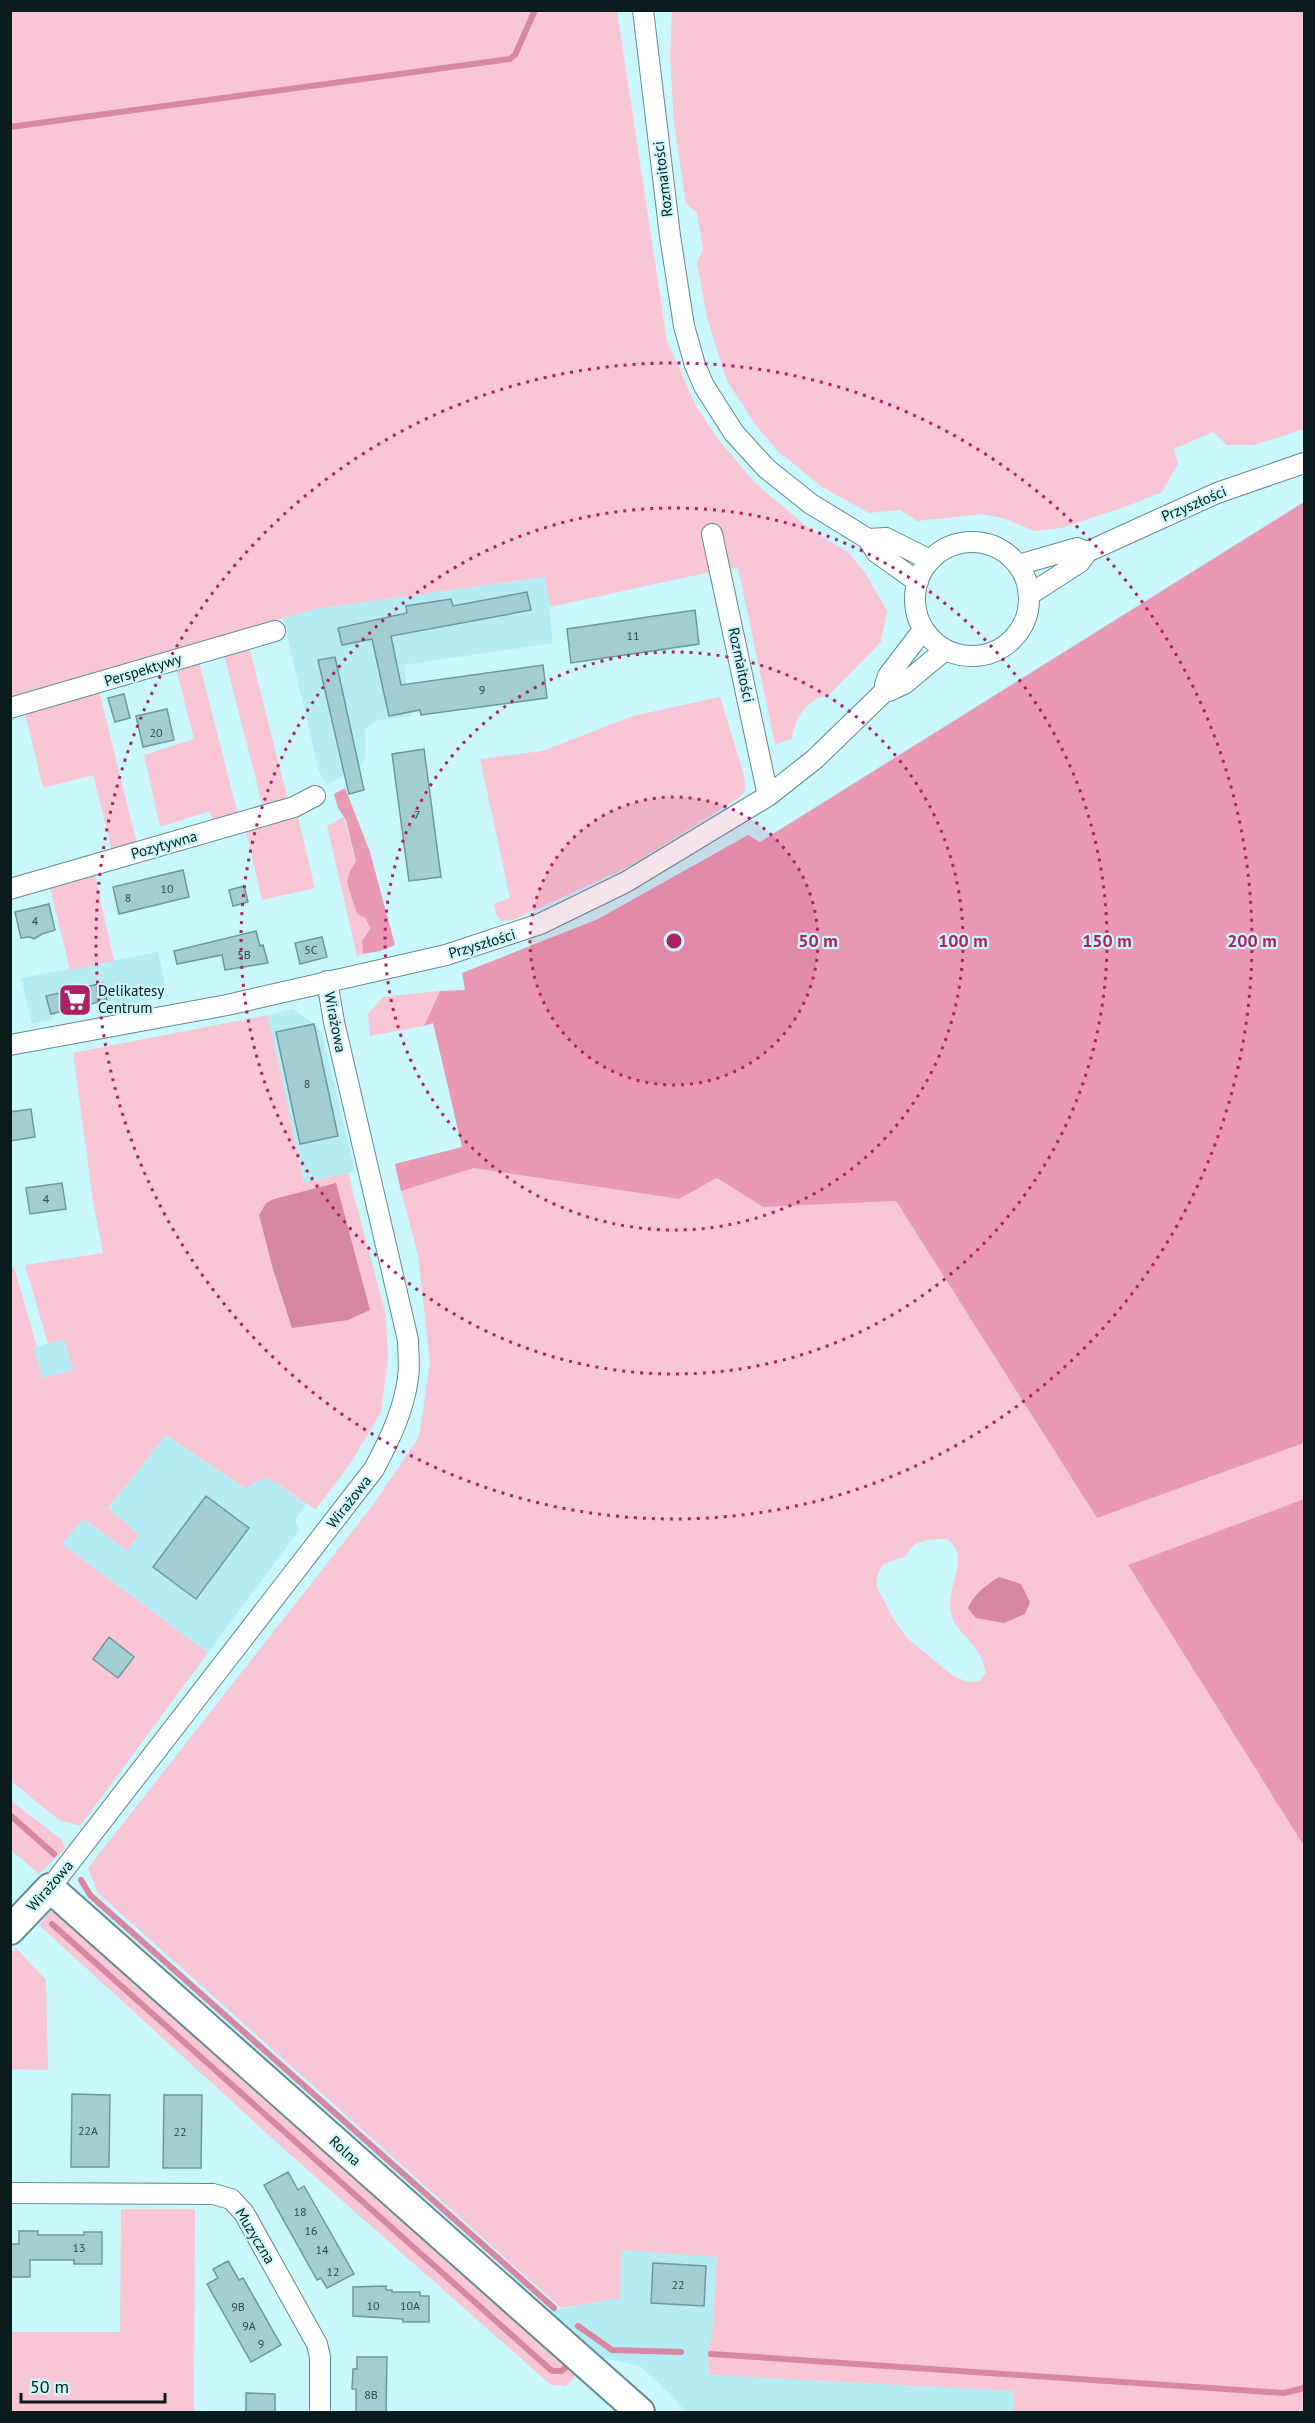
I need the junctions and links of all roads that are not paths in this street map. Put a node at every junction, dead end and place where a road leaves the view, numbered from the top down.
1 (643, 10) edge
2 (1305, 463) edge
3 (712, 534) dead end
4 (868, 539) junction
5 (1087, 552) junction
6 (930, 560) junction
7 (1018, 566) junction
8 (918, 582) junction
9 (1029, 595) junction
10 (923, 630) junction
11 (275, 631) dead end
12 (945, 650) junction
13 (886, 690) junction
14 (10, 708) edge
15 (315, 796) dead end
16 (768, 796) junction
17 (10, 889) edge
18 (327, 981) junction
19 (10, 1045) edge
20 (50, 1888) junction
21 (10, 1930) edge
22 (10, 2193) edge
23 (320, 2412) edge
24 (640, 2412) edge

1 - 4 street, Rozmaitości
2 - 5 street, Przyszłości
3 - 16 street, Rozmaitości
4 - 6 street
4 - 8 street
5 - 7 street, Przyszłości
5 - 9 street, Przyszłości
6 - 7 street
6 - 8 street
7 - 9 street
8 - 10 street
9 - 12 street
10 - 12 street
10 - 13 street, Przyszłości
11 - 14 street, Perspektywy
12 - 13 street, Przyszłości
13 - 16 street, Przyszłości
15 - 17 street, Pozytywna
16 - 18 street, Przyszłości
18 - 19 street, Przyszłości
18 - 20 street, Wirażowa
20 - 21 street, Wirażowa
20 - 24 street, Rolna
22 - 23 street, Muzyczna

